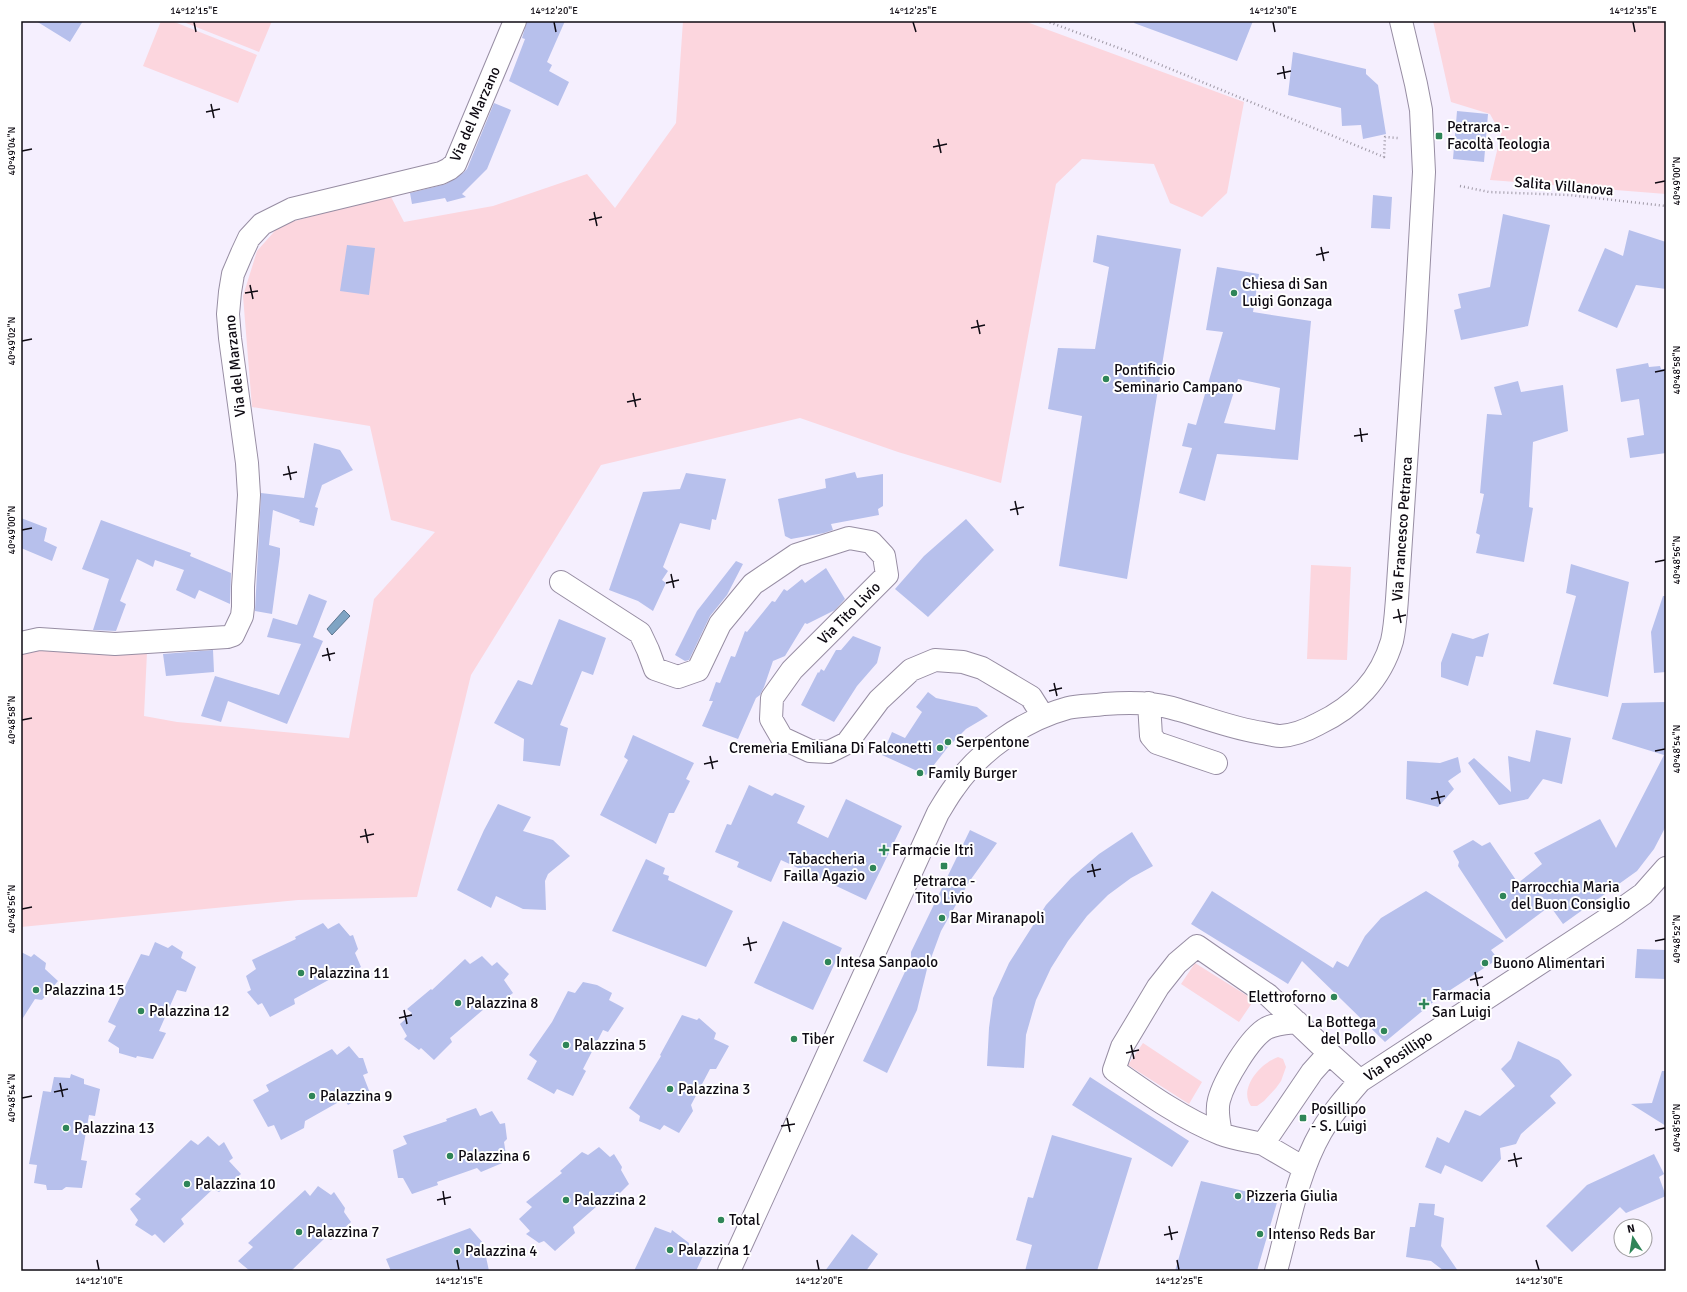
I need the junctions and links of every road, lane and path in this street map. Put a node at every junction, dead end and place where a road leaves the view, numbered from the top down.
1 (515, 21) edge
2 (1046, 21) edge
3 (1401, 21) edge
4 (1398, 138) dead end
5 (1460, 186) dead end
6 (1666, 206) edge
7 (561, 582) dead end
8 (21, 643) edge
9 (1149, 703) junction
10 (1043, 716) junction
11 (1216, 763) dead end
12 (1666, 868) edge
13 (1298, 1022) junction
14 (1329, 1054) junction
15 (1360, 1081) junction
16 (1221, 1134) junction
17 (1263, 1144) junction
18 (1304, 1168) junction
19 (729, 1271) edge
20 (1276, 1271) edge

1 - 8 street, Via del Marzano
2 - 4 path
3 - 9 street, Via Francesco Petrarca
5 - 6 path, Salita Villanova
7 - 10 street, Via Tito Livio
9 - 10 street, Via Francesco Petrarca
9 - 11 street
10 - 19 street, Via Francesco Petrarca
12 - 15 street, Via Posillipo
13 - 14 street
13 - 16 street
13 - 16 street
14 - 15 street
14 - 17 street
15 - 18 street, Via Posillipo
16 - 17 street
17 - 18 street
18 - 20 street, Via Posillipo

